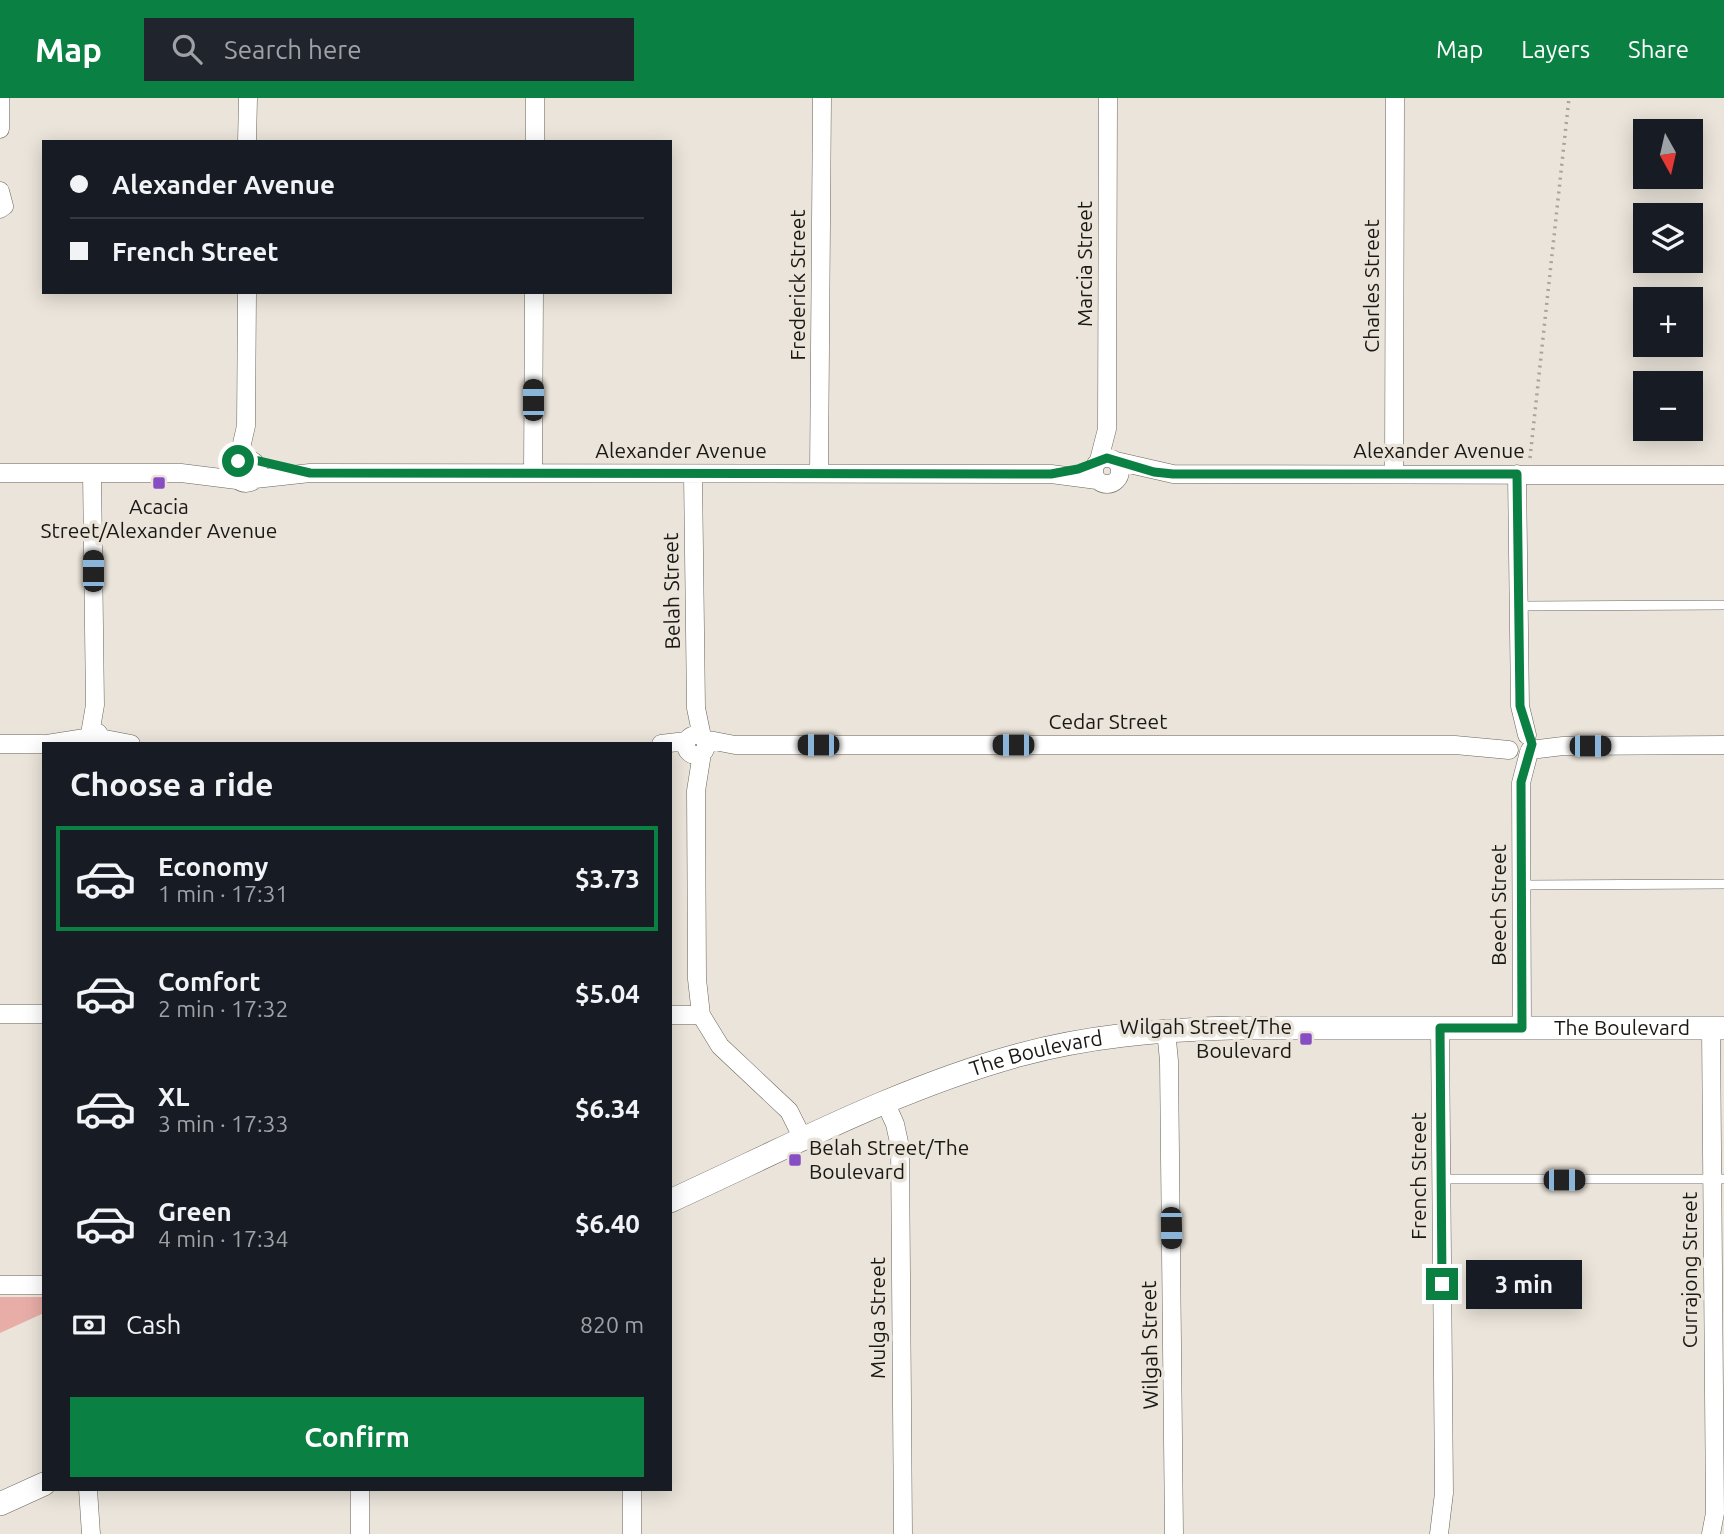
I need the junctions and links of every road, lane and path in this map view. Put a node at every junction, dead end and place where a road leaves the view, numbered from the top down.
1 (0, 98) edge
2 (248, 98) edge
3 (535, 98) edge
4 (822, 98) edge
5 (1108, 98) edge
6 (1395, 98) edge
7 (1569, 98) edge
8 (0, 129) edge
9 (247, 140) edge
10 (535, 140) edge
11 (0, 191) edge
12 (0, 209) edge
13 (247, 294) edge
14 (534, 294) edge
15 (1107, 467) junction
16 (246, 468) junction
17 (0, 472) edge
18 (92, 473) junction
19 (533, 473) junction
20 (820, 473) junction
21 (693, 474) junction
22 (1394, 474) junction
23 (1522, 474) junction
24 (1724, 475) edge
25 (1724, 605) edge
26 (1518, 606) junction
27 (95, 739) edge
28 (65, 742) edge
29 (117, 742) edge
30 (0, 744) edge
31 (42, 744) edge
32 (672, 744) edge
33 (1520, 744) junction
34 (693, 745) edge
35 (1724, 745) edge
36 (1724, 884) edge
37 (1522, 885) junction
38 (0, 1014) edge
39 (42, 1014) edge
40 (672, 1015) edge
41 (701, 1015) junction
42 (1440, 1028) junction
43 (1522, 1028) junction
44 (1717, 1028) edge
45 (1166, 1030) junction
46 (886, 1104) junction
47 (804, 1141) junction
48 (1718, 1179) edge
49 (1441, 1180) junction
50 (672, 1200) edge
51 (0, 1285) edge
52 (42, 1285) edge
53 (1718, 1328) edge
54 (42, 1485) edge
55 (88, 1491) edge
56 (360, 1491) edge
57 (632, 1491) edge
58 (1444, 1493) junction
59 (0, 1504) edge
60 (1715, 1513) junction
61 (91, 1534) edge
62 (360, 1534) edge
63 (632, 1534) edge
64 (903, 1534) edge
65 (1174, 1534) edge
66 (1439, 1534) edge
67 (1452, 1534) edge
68 (1711, 1534) edge
69 (1720, 1534) edge

1 - 8 street
2 - 9 street
3 - 10 street
4 - 20 street, Frederick Street
5 - 15 street, Marcia Street
6 - 22 street, Charles Street
7 - 23 path
11 - 12 street
13 - 16 street
14 - 19 street
15 - 20 street, Alexander Avenue
15 - 22 street, Alexander Avenue
16 - 18 street, Alexander Avenue
16 - 19 street, Alexander Avenue
17 - 18 street, Alexander Avenue
18 - 27 street
19 - 21 street, Alexander Avenue
20 - 21 street, Alexander Avenue
21 - 34 street, Belah Street
22 - 23 street, Alexander Avenue
23 - 24 street, Alexander Avenue
23 - 26 street, Beech Street
25 - 26 lane
26 - 33 street, Beech Street
27 - 28 street
27 - 29 street
30 - 31 street
32 - 34 street, Cedar Street
33 - 34 street, Cedar Street
33 - 35 street, Cedar Street
33 - 37 street, Beech Street
34 - 41 street, Belah Street
36 - 37 lane
37 - 43 street, Beech Street
38 - 39 street
40 - 41 street
41 - 47 street, Belah Street
42 - 43 street, The Boulevard
42 - 45 street, The Boulevard
42 - 49 street, French Street
43 - 44 street, The Boulevard
44 - 48 street, Currajong Street
45 - 46 street, The Boulevard
45 - 65 street, Wilgah Street
46 - 47 street, The Boulevard
46 - 64 street, Mulga Street
47 - 50 street, The Boulevard
48 - 49 lane
48 - 53 street, Currajong Street
49 - 58 street, French Street
51 - 52 street
53 - 60 street, Currajong Street
54 - 59 street
55 - 61 street
56 - 62 street
57 - 63 street
58 - 66 street, French Street
58 - 67 street, French Street
60 - 68 street, Currajong Street
60 - 69 street, Currajong Street

